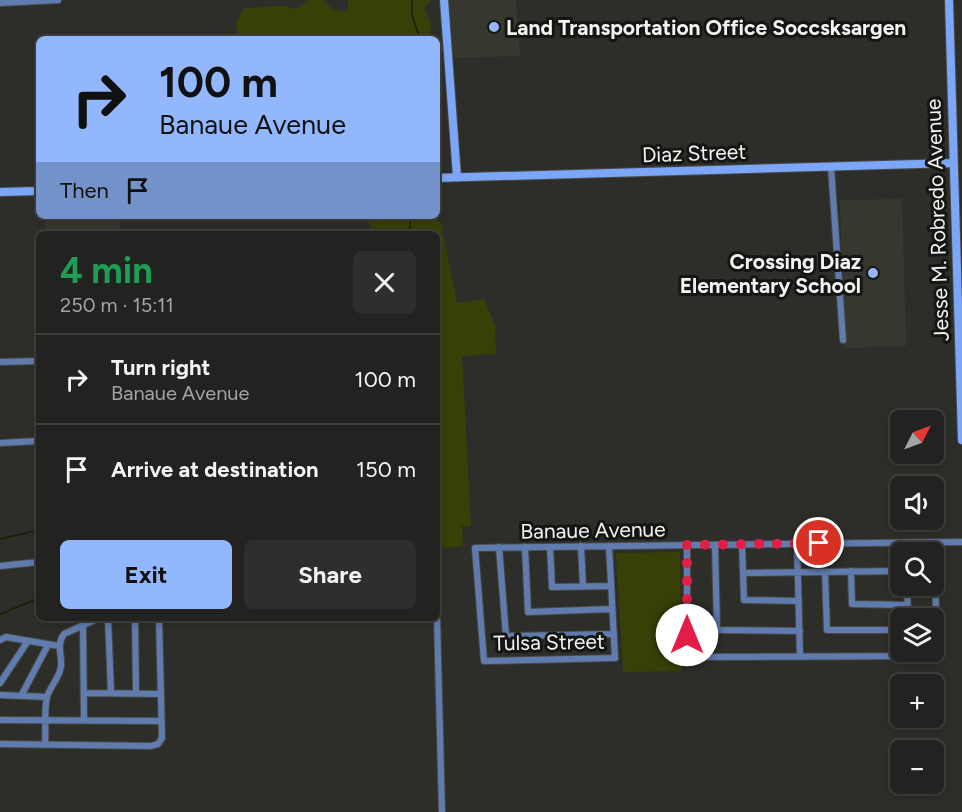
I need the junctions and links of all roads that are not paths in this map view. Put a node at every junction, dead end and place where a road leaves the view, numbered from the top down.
1 (58, 0) edge
2 (444, 0) edge
3 (949, 0) edge
4 (0, 3) edge
5 (952, 132) junction
6 (962, 132) edge
7 (953, 163) junction
8 (831, 167) junction
9 (457, 177) junction
10 (440, 178) edge
11 (36, 191) edge
12 (0, 192) edge
13 (843, 340) dead end
14 (36, 361) edge
15 (0, 362) edge
16 (962, 440) edge
17 (36, 441) edge
18 (0, 443) edge
19 (890, 542) edge
20 (944, 542) edge
21 (962, 542) edge
22 (742, 544) junction
23 (797, 544) junction
24 (687, 545) junction
25 (715, 545) junction
26 (580, 546) junction
27 (609, 546) junction
28 (499, 547) junction
29 (525, 547) junction
30 (550, 547) junction
31 (475, 548) joint
32 (36, 562) edge
33 (0, 566) edge
34 (890, 571) edge
35 (798, 572) junction
36 (825, 572) junction
37 (851, 572) junction
38 (743, 573) junction
39 (583, 586) junction
40 (611, 586) junction
41 (907, 596) edge
42 (799, 601) junction
43 (907, 605) junction
44 (907, 608) edge
45 (612, 609) junction
46 (93, 621) edge
47 (108, 621) edge
48 (135, 621) edge
49 (159, 621) edge
50 (437, 621) edge
51 (83, 627) junction
52 (890, 630) edge
53 (800, 631) junction
54 (614, 634) junction
55 (0, 640) edge
56 (28, 641) junction
57 (48, 645) junction
58 (59, 646) junction
59 (890, 655) edge
60 (800, 657) junction
61 (0, 683) edge
62 (85, 693) junction
63 (111, 693) junction
64 (136, 693) junction
65 (161, 694) junction
66 (0, 695) edge
67 (21, 696) junction
68 (47, 697) junction
69 (46, 719) junction
70 (0, 720) edge
71 (84, 720) junction
72 (161, 721) junction
73 (0, 744) edge
74 (45, 744) junction
75 (442, 812) edge

1 - 4 street
2 - 9 main road
3 - 5 main road, Jesse M. Robredo Avenue
5 - 6 main road
5 - 7 main road, Jesse M. Robredo Avenue
7 - 8 main road, Diaz Street
7 - 16 main road, Jesse M. Robredo Avenue
8 - 9 main road, Diaz Street
8 - 13 street
9 - 10 main road, Diaz Street
11 - 12 main road
14 - 15 street
17 - 18 street
19 - 23 street, Banaue Avenue
20 - 21 street, Banaue Avenue
22 - 23 street, Banaue Avenue
22 - 25 street, Banaue Avenue
22 - 38 street
23 - 35 street
24 - 25 street, Banaue Avenue
24 - 27 street, Banaue Avenue
24 - 60 street
25 - 53 street
26 - 27 street, Banaue Avenue
26 - 30 street, Banaue Avenue
26 - 39 street
27 - 40 street, Tulsa Street
28 - 29 street, Banaue Avenue
28 - 31 street, Banaue Avenue
28 - 54 street
29 - 30 street, Banaue Avenue
29 - 45 street
30 - 39 street
31 - 54 street, Tulsa Street
32 - 33 street
34 - 37 street
35 - 36 street
35 - 38 street
35 - 42 street
36 - 37 street
36 - 52 street
37 - 43 street
38 - 42 street
39 - 40 street
40 - 45 street, Tulsa Street
41 - 43 street
42 - 53 street
43 - 44 street
45 - 54 street, Tulsa Street
46 - 51 street
47 - 63 street
48 - 64 street
49 - 65 street
50 - 75 street
51 - 58 street
51 - 62 street
53 - 60 street
55 - 56 street
56 - 57 street
56 - 61 street
57 - 58 street
57 - 67 street
58 - 68 street
59 - 60 street
62 - 63 street
62 - 71 street
63 - 64 street
64 - 65 street
65 - 72 street
66 - 67 street
67 - 68 street
68 - 69 street
69 - 70 street
69 - 71 street
69 - 74 street
71 - 72 street
72 - 74 street
73 - 74 street

